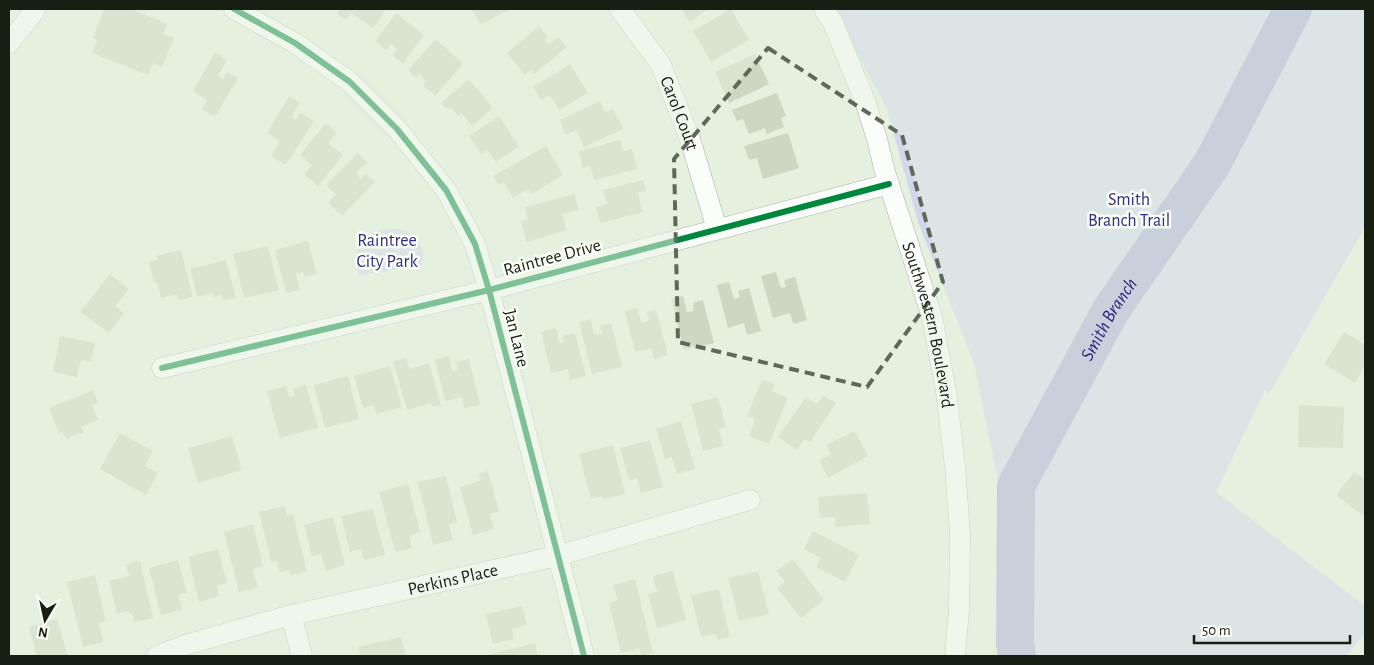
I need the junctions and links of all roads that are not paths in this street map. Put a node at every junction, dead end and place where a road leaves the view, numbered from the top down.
1 (36, 9) edge
2 (234, 9) edge
3 (620, 9) edge
4 (824, 9) edge
5 (9, 43) edge
6 (889, 184) junction
7 (717, 229) junction
8 (489, 290) junction
9 (162, 368) dead end
10 (750, 500) dead end
11 (557, 556) junction
12 (291, 615) junction
13 (157, 656) edge
14 (302, 656) edge
15 (584, 656) edge
16 (955, 656) edge

1 - 5 street
2 - 8 street, Jan Lane
3 - 7 street, Carol Court
4 - 6 street, Southwestern Boulevard
6 - 7 street, Raintree Drive
6 - 16 street, Southwestern Boulevard
7 - 8 street, Raintree Drive
8 - 9 street, Raintree Drive
8 - 11 street, Jan Lane
10 - 11 street, Perkins Place
11 - 12 street, Perkins Place
11 - 15 street, Jan Lane
12 - 13 street, Perkins Place
12 - 14 street

